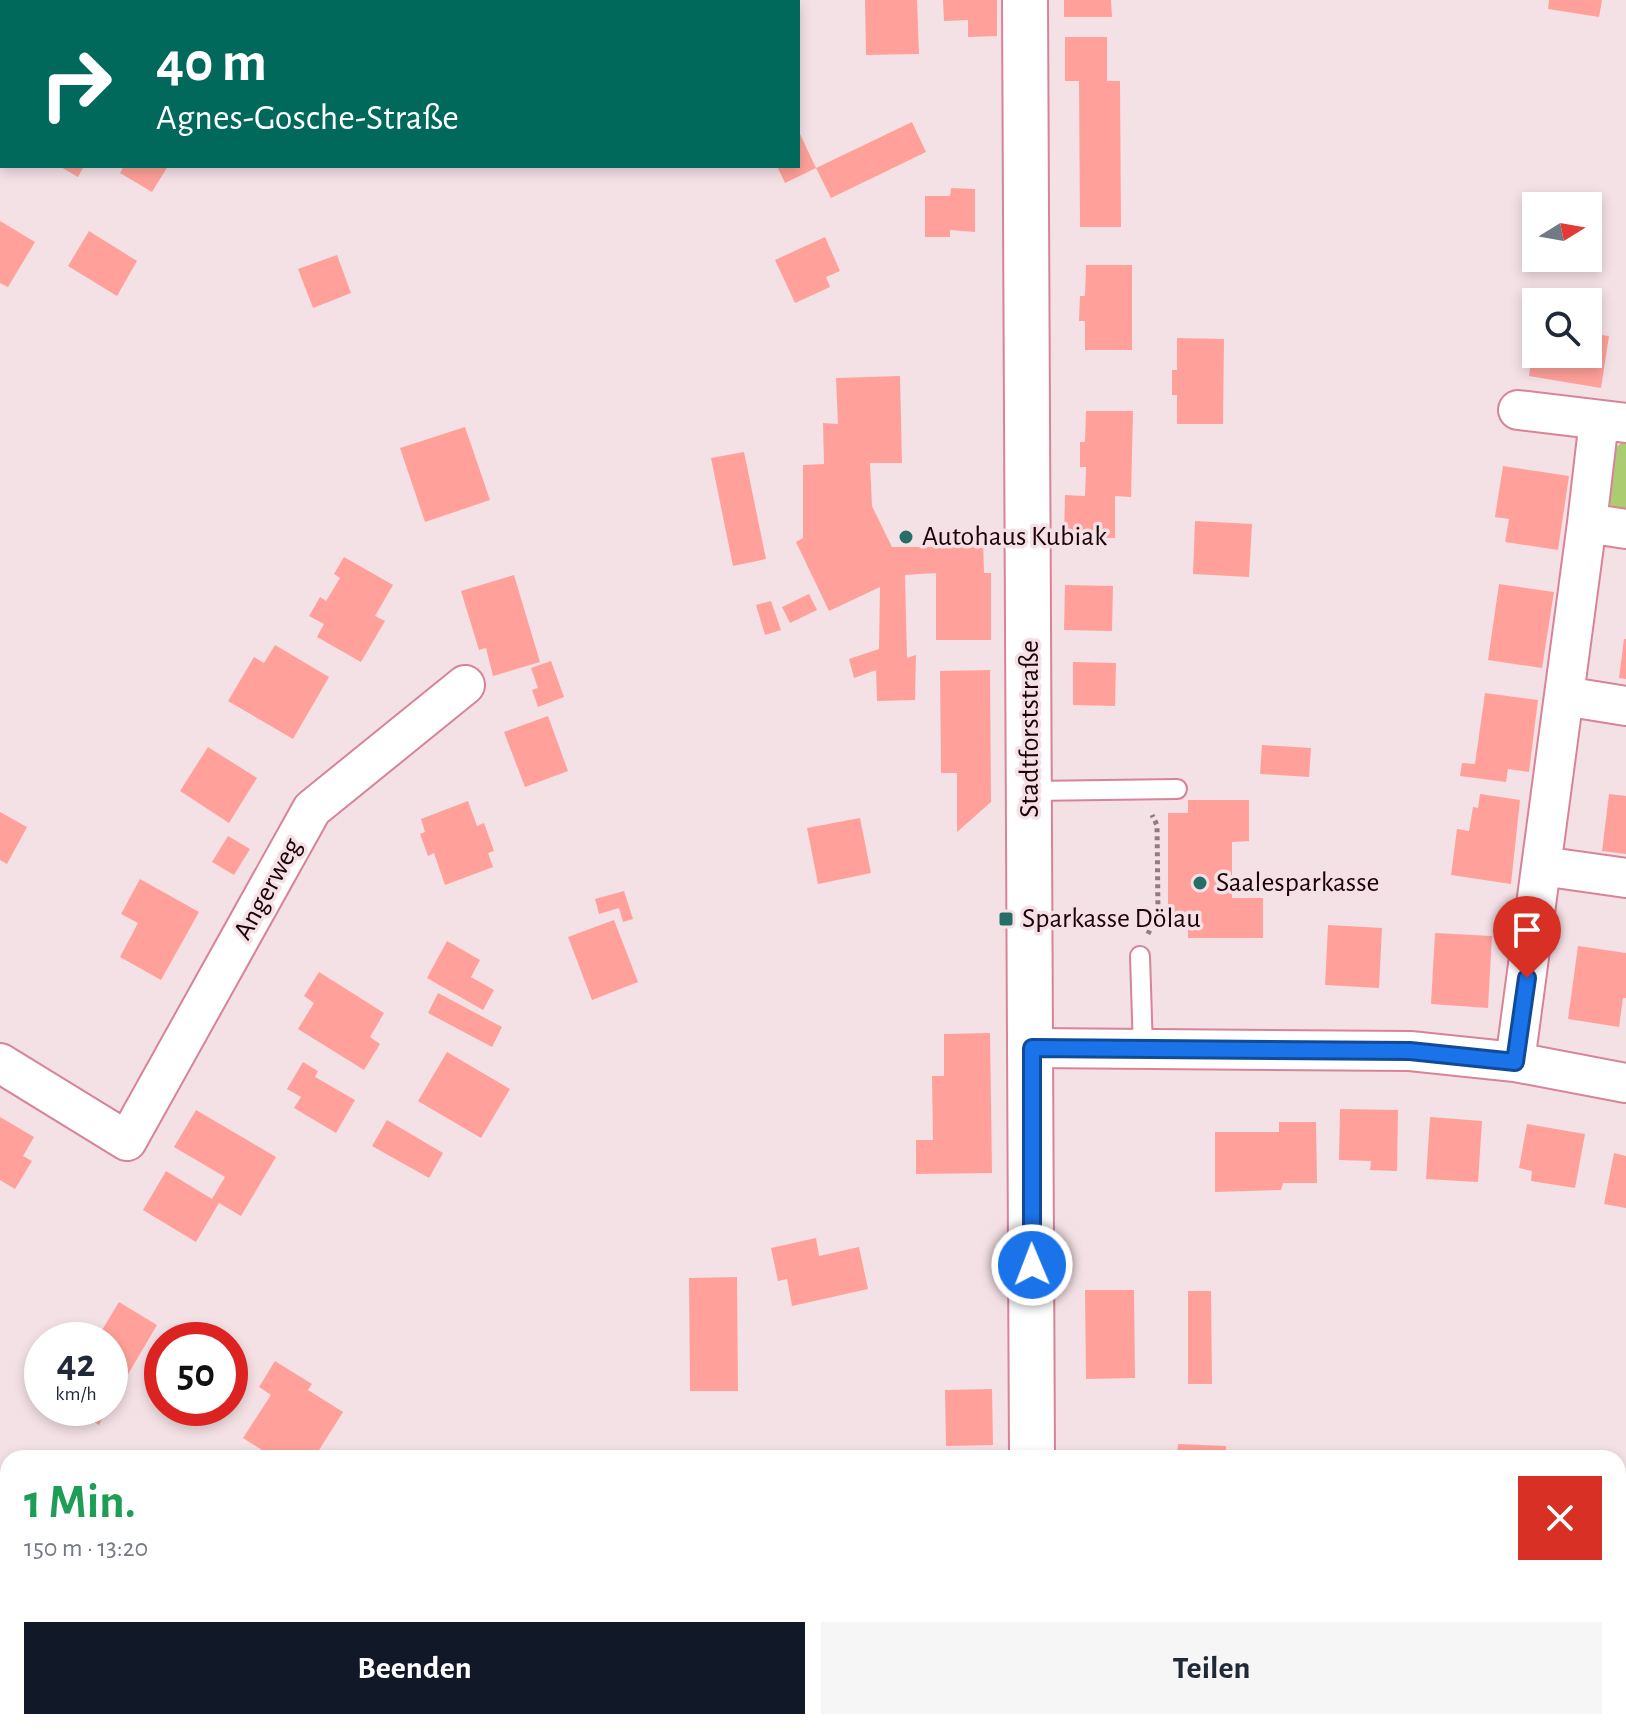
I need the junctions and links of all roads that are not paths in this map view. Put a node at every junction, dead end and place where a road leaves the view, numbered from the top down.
1 (1025, 0) edge
2 (1518, 410) dead end
3 (1613, 421) edge
4 (1587, 523) junction
5 (1626, 529) edge
6 (465, 685) dead end
7 (1564, 696) junction
8 (1626, 706) edge
9 (1177, 789) dead end
10 (1031, 791) junction
11 (1542, 866) junction
12 (1626, 878) edge
13 (1140, 956) road end
14 (1032, 1048) junction
15 (1143, 1049) junction
16 (1515, 1062) junction
17 (0, 1063) edge
18 (1626, 1083) edge
19 (1032, 1450) edge

1 - 10 main road, Stadtforststraße
2 - 3 street
3 - 4 street
4 - 5 street
4 - 7 street
6 - 17 street, Angerweg
7 - 8 street
7 - 11 street
9 - 10 lane
10 - 14 main road, Stadtforststraße
11 - 12 street
11 - 16 street
13 - 15 lane
14 - 15 street
14 - 19 main road, Stadtforststraße
15 - 16 street
16 - 18 street

